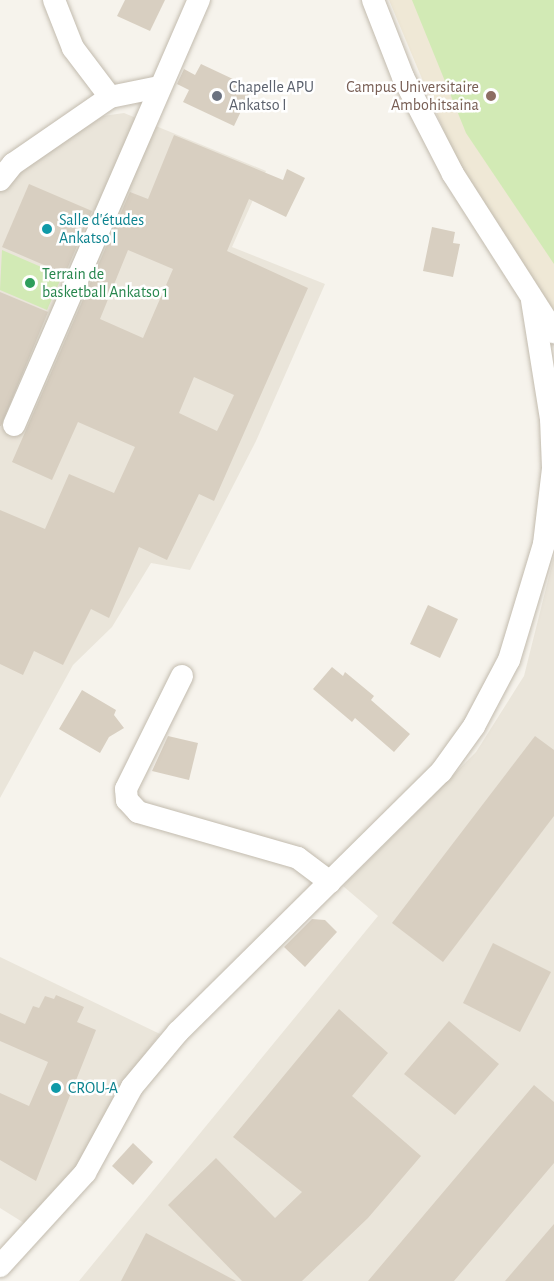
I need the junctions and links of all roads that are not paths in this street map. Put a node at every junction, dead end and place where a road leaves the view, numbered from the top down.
1 (54, 0) edge
2 (199, 0) edge
3 (373, 0) edge
4 (159, 87) junction
5 (110, 97) junction
6 (0, 180) edge
7 (532, 301) junction
8 (554, 332) edge
9 (553, 416) edge
10 (14, 425) dead end
11 (182, 676) dead end
12 (330, 882) junction
13 (0, 1266) edge

1 - 5 street
2 - 4 street
3 - 7 street
4 - 5 street
4 - 10 street
5 - 6 street
7 - 8 street
7 - 9 street
9 - 12 street
11 - 12 street
12 - 13 street

